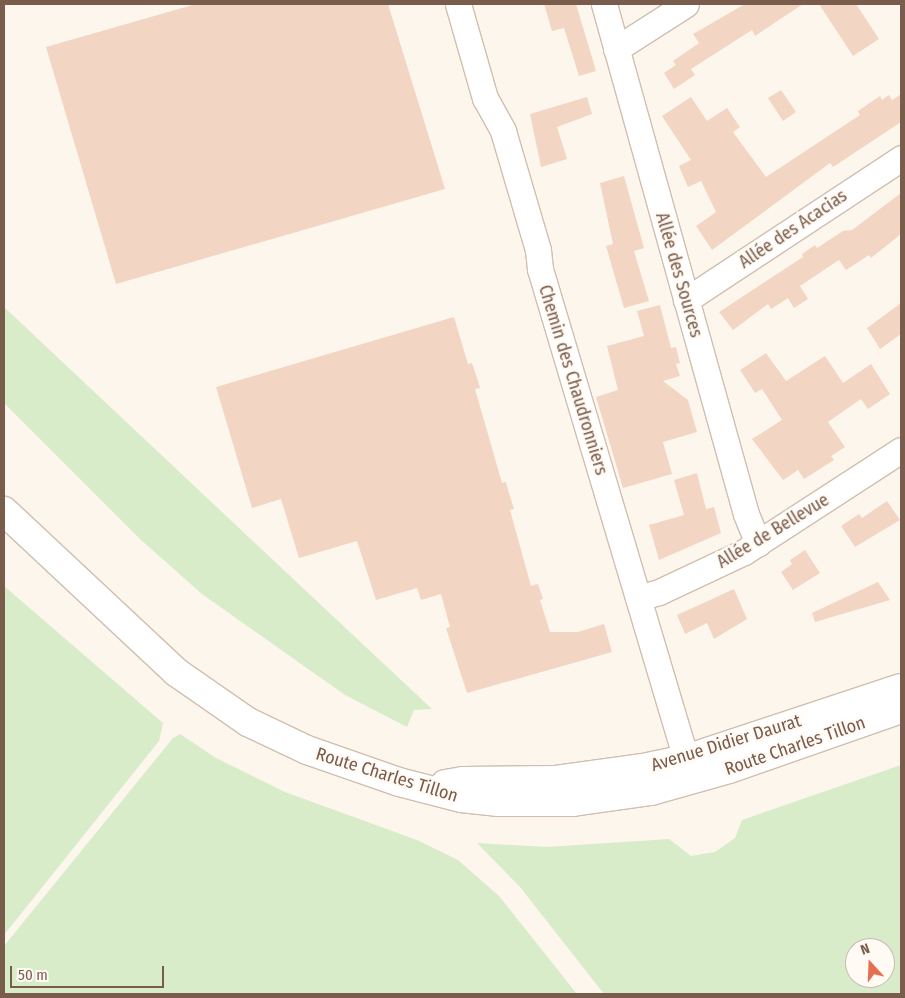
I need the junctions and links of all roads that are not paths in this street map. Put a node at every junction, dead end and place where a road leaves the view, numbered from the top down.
1 (458, 4) edge
2 (604, 4) edge
3 (686, 4) edge
4 (616, 49) junction
5 (901, 158) edge
6 (686, 300) junction
7 (901, 450) edge
8 (4, 511) edge
9 (758, 544) junction
10 (638, 598) junction
11 (901, 688) edge
12 (901, 709) edge
13 (686, 759) junction
14 (428, 787) junction

1 - 10 street, Chemin des Chaudronniers
2 - 4 street, Allée des Sources
3 - 4 street
4 - 6 street, Allée des Sources
5 - 6 street, Allée des Acacias
6 - 9 street, Allée des Sources
7 - 9 street, Allée de Bellevue
8 - 14 main road, Route Charles Tillon
9 - 10 street, Allée de Bellevue
10 - 13 street, Chemin des Chaudronniers
11 - 13 main road, Avenue Didier Daurat
12 - 14 main road, Route Charles Tillon
13 - 14 main road, Avenue Didier Daurat

